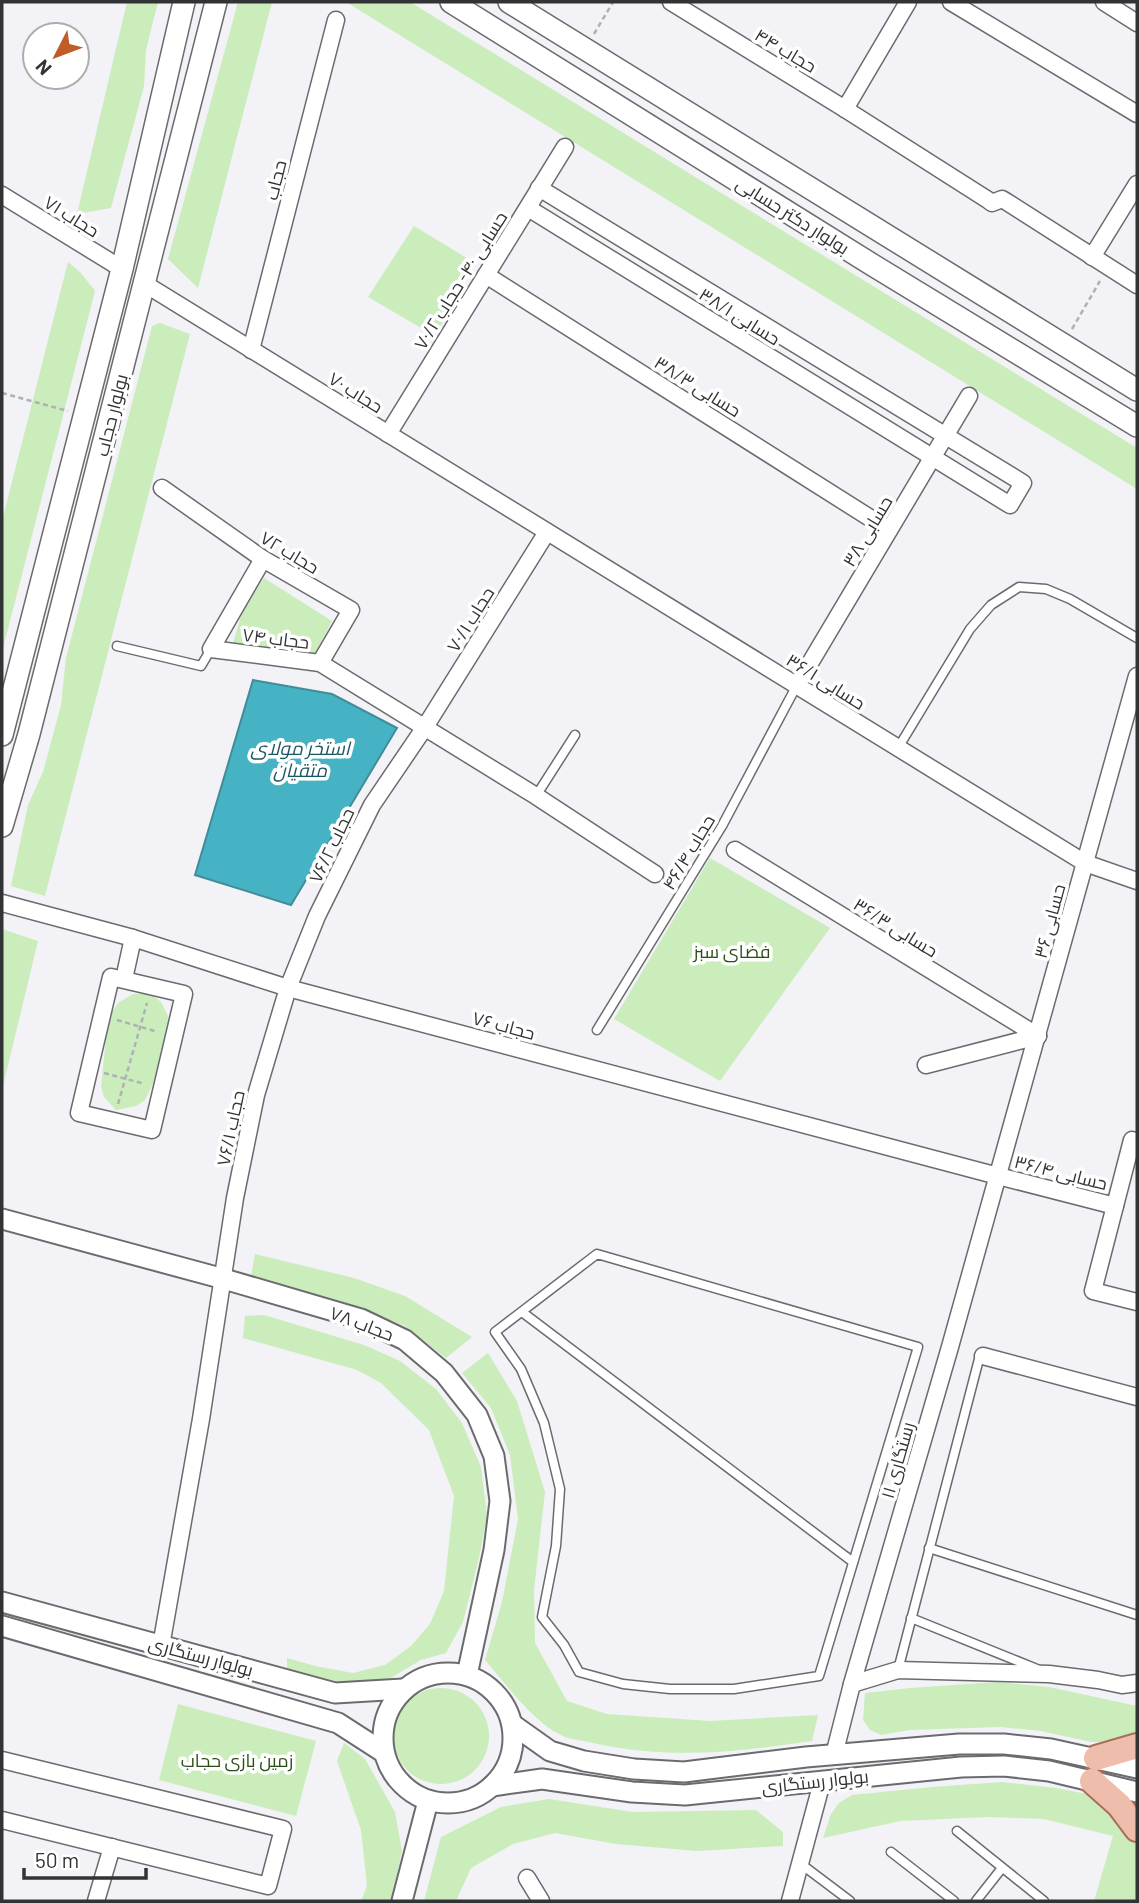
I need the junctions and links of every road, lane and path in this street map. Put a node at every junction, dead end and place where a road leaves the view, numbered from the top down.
1 (184, 2) edge
2 (216, 2) edge
3 (451, 2) edge
4 (509, 2) edge
5 (612, 2) edge
6 (671, 2) edge
7 (908, 2) edge
8 (951, 2) edge
9 (1104, 2) edge
10 (336, 20) dead end
11 (1137, 23) edge
12 (585, 49) junction
13 (845, 109) junction
14 (1137, 114) edge
15 (565, 147) dead end
16 (540, 188) junction
17 (1135, 193) edge
18 (2, 195) edge
19 (527, 208) junction
20 (887, 236) junction
21 (1092, 257) junction
22 (871, 264) junction
23 (1107, 267) junction
24 (122, 269) junction
25 (486, 275) junction
26 (145, 284) junction
27 (1137, 285) edge
28 (1063, 345) junction
29 (251, 350) junction
30 (1137, 390) edge
31 (2, 393) edge
32 (969, 396) dead end
33 (85, 416) junction
34 (1137, 426) edge
35 (388, 434) junction
36 (946, 435) junction
37 (933, 457) junction
38 (162, 488) dead end
39 (889, 530) junction
40 (547, 532) junction
41 (262, 559) junction
42 (1137, 638) edge
43 (117, 646) dead end
44 (211, 649) junction
45 (320, 663) junction
46 (1137, 676) edge
47 (797, 685) junction
48 (425, 727) junction
49 (3, 731) edge
50 (29, 734) junction
51 (575, 735) dead end
52 (898, 748) junction
53 (536, 796) junction
54 (2, 826) edge
55 (735, 850) dead end
56 (1085, 863) junction
57 (655, 874) dead end
58 (1137, 881) edge
59 (2, 904) edge
60 (133, 938) junction
61 (124, 979) junction
62 (152, 986) junction
63 (288, 988) junction
64 (102, 1016) junction
65 (140, 1027) junction
66 (597, 1030) dead end
67 (1038, 1036) junction
68 (174, 1037) junction
69 (926, 1065) dead end
70 (89, 1070) junction
71 (125, 1079) junction
72 (162, 1089) junction
73 (114, 1121) junction
74 (1137, 1141) edge
75 (998, 1176) junction
76 (1115, 1206) junction
77 (2, 1219) edge
78 (224, 1279) junction
79 (1137, 1303) edge
80 (522, 1311) junction
81 (983, 1356) joint
82 (1137, 1397) edge
83 (929, 1548) junction
84 (853, 1562) junction
85 (2, 1602) edge
86 (1137, 1615) edge
87 (911, 1618) junction
88 (2, 1626) edge
89 (161, 1646) junction
90 (898, 1670) junction
91 (1049, 1674) junction
92 (467, 1675) junction
93 (1137, 1683) edge
94 (852, 1684) junction
95 (403, 1689) junction
96 (512, 1724) junction
97 (1137, 1746) edge
98 (383, 1752) junction
99 (834, 1755) junction
100 (2, 1760) edge
101 (1137, 1768) edge
102 (1094, 1769) junction
103 (822, 1782) junction
104 (492, 1786) junction
105 (1137, 1792) edge
106 (428, 1801) junction
107 (2, 1820) edge
108 (1137, 1829) edge
109 (957, 1831) dead end
110 (112, 1847) junction
111 (891, 1852) dead end
112 (801, 1864) junction
113 (1002, 1868) junction
114 (527, 1878) dead end
115 (96, 1901) edge
116 (402, 1901) edge
117 (541, 1901) edge
118 (790, 1901) edge
119 (850, 1901) edge
120 (954, 1901) edge
121 (976, 1901) edge
122 (1044, 1901) edge

1 - 24 main road, بولوار حجاب
2 - 26 main road, بولوار حجاب
3 - 22 main road, بولوار دکتر حسابی
4 - 12 main road, بولوار دکتر حسابی
5 - 12 path
6 - 13 street, حجاب ۴۴
7 - 13 street
8 - 14 street
9 - 11 street
10 - 29 street, حجاب
12 - 20 main road, بولوار دکتر حسابی
13 - 21 street, حجاب ۴۴
15 - 16 street, حسابی ۴۰- حجاب ۷۰/۲
16 - 19 street, حسابی ۴۰- حجاب ۷۰/۲
16 - 36 street, حسابی ۳۸/۱
17 - 21 street
18 - 24 street, حجاب ۷۱
19 - 25 street, حسابی ۴۰- حجاب ۷۰/۲
19 - 37 street, حسابی ۳۸/۱
20 - 22 main road
20 - 28 main road, بولوار دکتر حسابی
21 - 23 street, حجاب ۴۴
22 - 34 main road, بولوار دکتر حسابی
23 - 27 street, حجاب ۴۴
23 - 28 path
24 - 33 main road, بولوار حجاب
25 - 35 street, حسابی ۴۰- حجاب ۷۰/۲
25 - 39 street, حسابی ۳۸/۳
26 - 29 street, حجاب ۷۰
26 - 50 main road, بولوار حجاب
28 - 30 main road, بولوار دکتر حسابی
29 - 35 street, حجاب ۷۰
31 - 33 path
32 - 36 street, حسابی ۳۸
33 - 49 main road, بولوار حجاب
35 - 40 street, حجاب ۷۰
36 - 37 street, حسابی ۳۸
36 - 37 street, حسابی ۳۸/۱
37 - 39 street, حسابی ۳۸
38 - 41 street, حجاب ۷۲
39 - 47 street, حسابی ۳۸
40 - 47 street, حسابی ۳۶/۱
40 - 48 street, حجاب ۷۰/۱
41 - 44 street
41 - 45 street, حجاب ۷۲
42 - 52 lane
43 - 44 lane
44 - 45 street, حجاب ۷۴
45 - 48 street, حجاب ۷۴
46 - 56 street, حسابی ۳۶
47 - 52 street, حسابی ۳۶/۱
47 - 66 lane, حجاب ۴۶/۴
48 - 53 street, حجاب ۷۴
48 - 63 street, حجاب ۷۶/۲
49 - 50 main road
50 - 54 main road, بولوار حجاب
51 - 53 lane
52 - 56 street, حسابی ۳۶/۱
53 - 57 street, حجاب ۷۴
55 - 67 street, حسابی ۳۶/۳
56 - 58 street, حسابی ۳۶/۱
56 - 67 street, حسابی ۳۶
59 - 60 street, حجاب ۷۶
60 - 61 street
60 - 63 street, حجاب ۷۶
61 - 62 street
61 - 64 street
62 - 65 path
62 - 68 street
63 - 75 street, حجاب ۷۶
63 - 78 street, حجاب ۷۶/۱
64 - 65 path
64 - 70 street
65 - 68 path
65 - 71 path
67 - 69 street
67 - 75 street, حسابی ۳۶
68 - 72 street
70 - 71 path
70 - 73 street
71 - 72 path
71 - 73 path
72 - 73 street
74 - 76 street, حسابی ۳۶/۴
75 - 76 street, حسابی ۳۶/۴
75 - 94 street, رستگاری ۱۱
76 - 79 street, حسابی ۳۶/۴
77 - 78 street, حجاب ۷۸
78 - 89 street, حجاب ۷۶/۱
78 - 92 street, حجاب ۷۸
80 - 84 lane
80 - 84 lane
80 - 84 lane
81 - 82 street
81 - 83 lane
83 - 86 lane
83 - 87 lane
85 - 89 street, بولوار رستگاری
87 - 90 lane
87 - 91 lane
88 - 98 street, بولوار رستگاری
89 - 95 street, بولوار رستگاری
90 - 91 street
90 - 94 street
91 - 93 street
92 - 95 street
92 - 96 street
94 - 99 street, رستگاری ۱۱
95 - 98 street
96 - 99 street, بولوار رستگاری
96 - 104 street
97 - 102 main road
98 - 106 street
99 - 102 street, بولوار رستگاری
100 - 110 street
101 - 102 street, بولوار رستگاری
102 - 103 street, بولوار رستگاری
102 - 105 street, بولوار رستگاری
102 - 108 main road
103 - 104 street, بولوار رستگاری
103 - 112 street
104 - 106 street
106 - 116 street
107 - 110 street
109 - 113 lane
110 - 115 street
111 - 120 lane
112 - 118 street
112 - 119 lane
113 - 121 lane
113 - 122 lane
114 - 117 street

